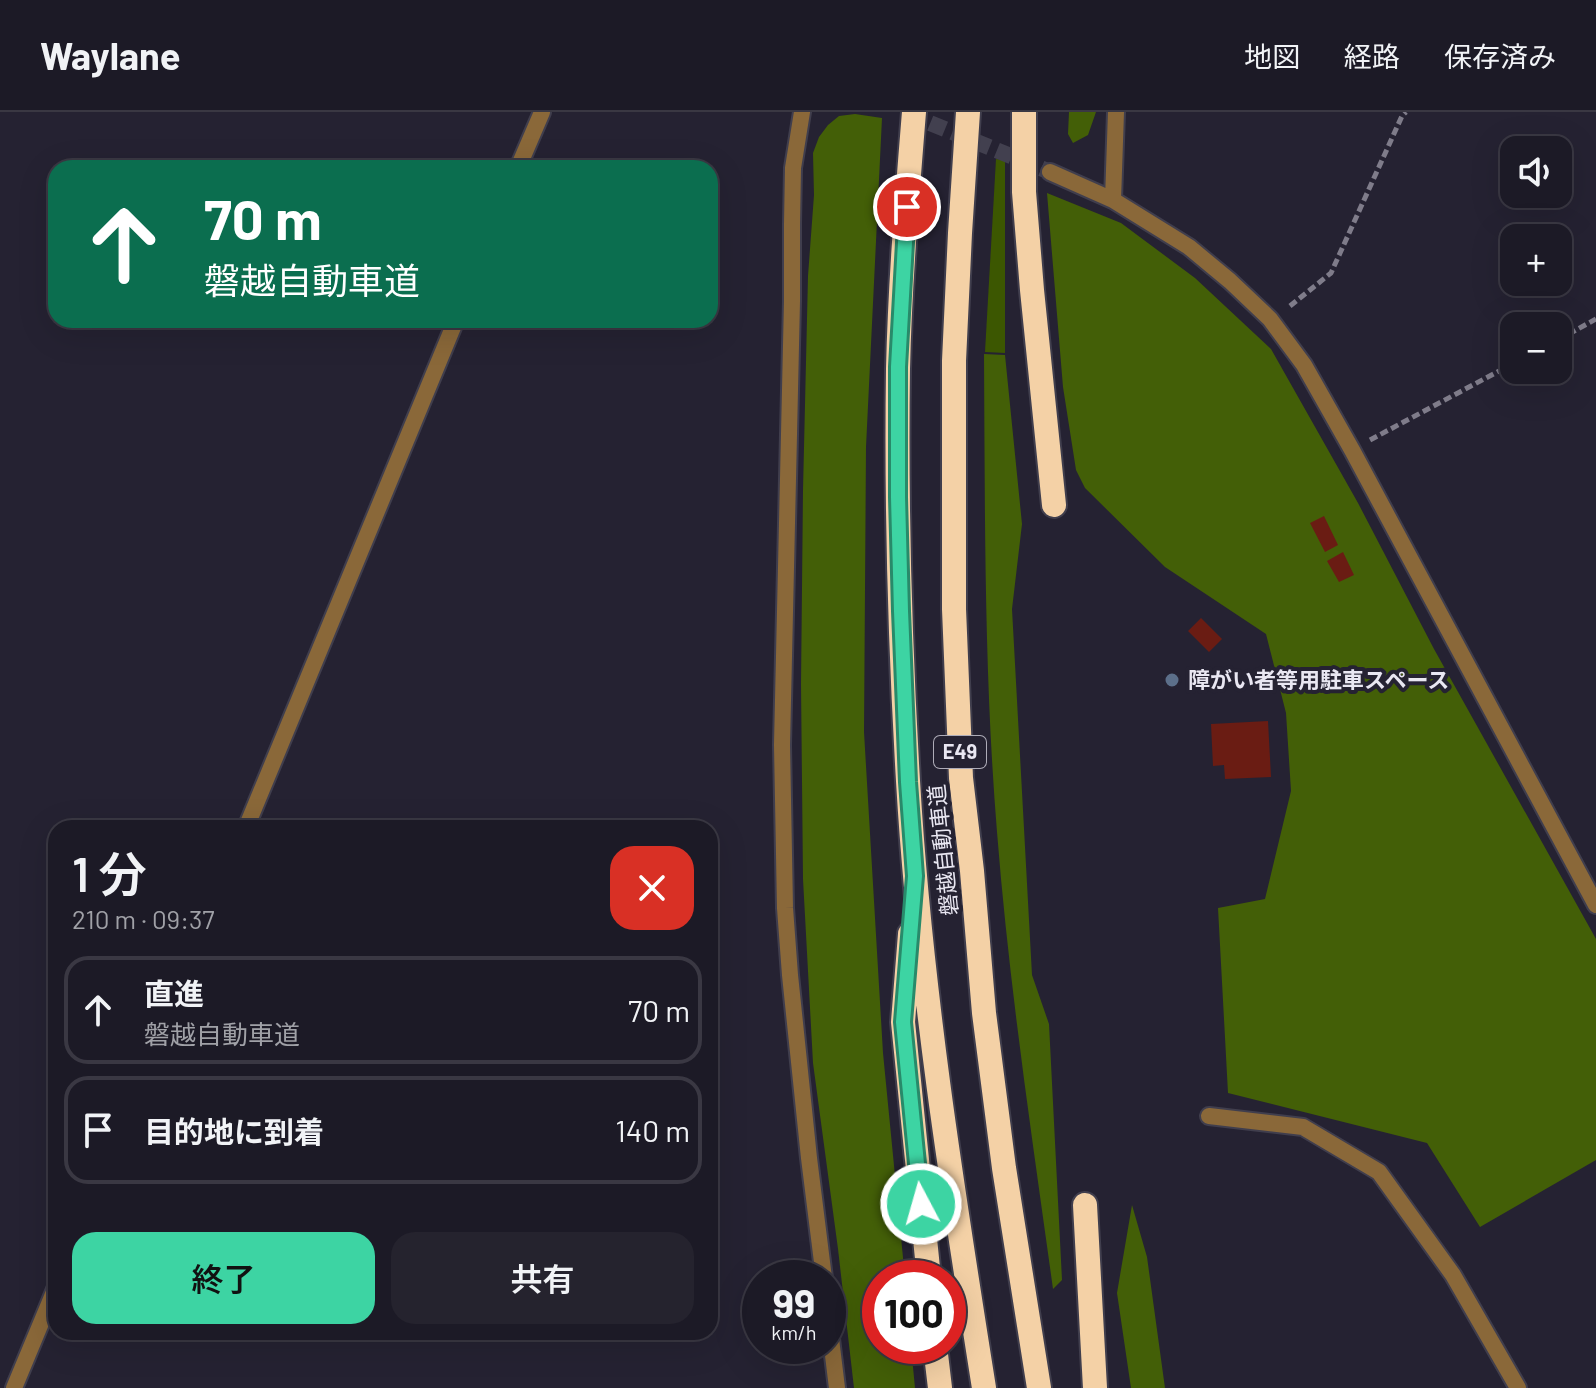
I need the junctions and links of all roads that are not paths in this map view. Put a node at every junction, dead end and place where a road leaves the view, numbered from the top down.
1 (542, 112) edge
2 (802, 112) edge
3 (914, 112) edge
4 (968, 112) edge
5 (1024, 112) edge
6 (1116, 112) edge
7 (521, 160) edge
8 (1050, 172) tunnel mouth
9 (1113, 200) junction
10 (453, 328) edge
11 (1054, 505) dead end
12 (249, 820) edge
13 (915, 876) junction
14 (1596, 905) edge
15 (1209, 1116) dead end
16 (1085, 1205) dead end
17 (822, 1260) edge
18 (927, 1260) edge
19 (48, 1306) edge
20 (834, 1364) edge
21 (937, 1364) edge
22 (14, 1388) edge
23 (837, 1388) edge
24 (940, 1388) edge
25 (984, 1388) edge
26 (1039, 1388) edge
27 (1095, 1388) edge
28 (1518, 1388) edge

1 - 7 street
2 - 17 street
3 - 13 highway, 磐越自動車道 / E49
4 - 26 highway, 磐越自動車道 / E49
5 - 11 highway
6 - 9 street
8 - 9 street
9 - 14 street
10 - 12 street
13 - 18 highway
13 - 25 highway, 磐越自動車道 / E49
15 - 28 street
16 - 27 highway
19 - 22 street
20 - 23 street
21 - 24 highway

